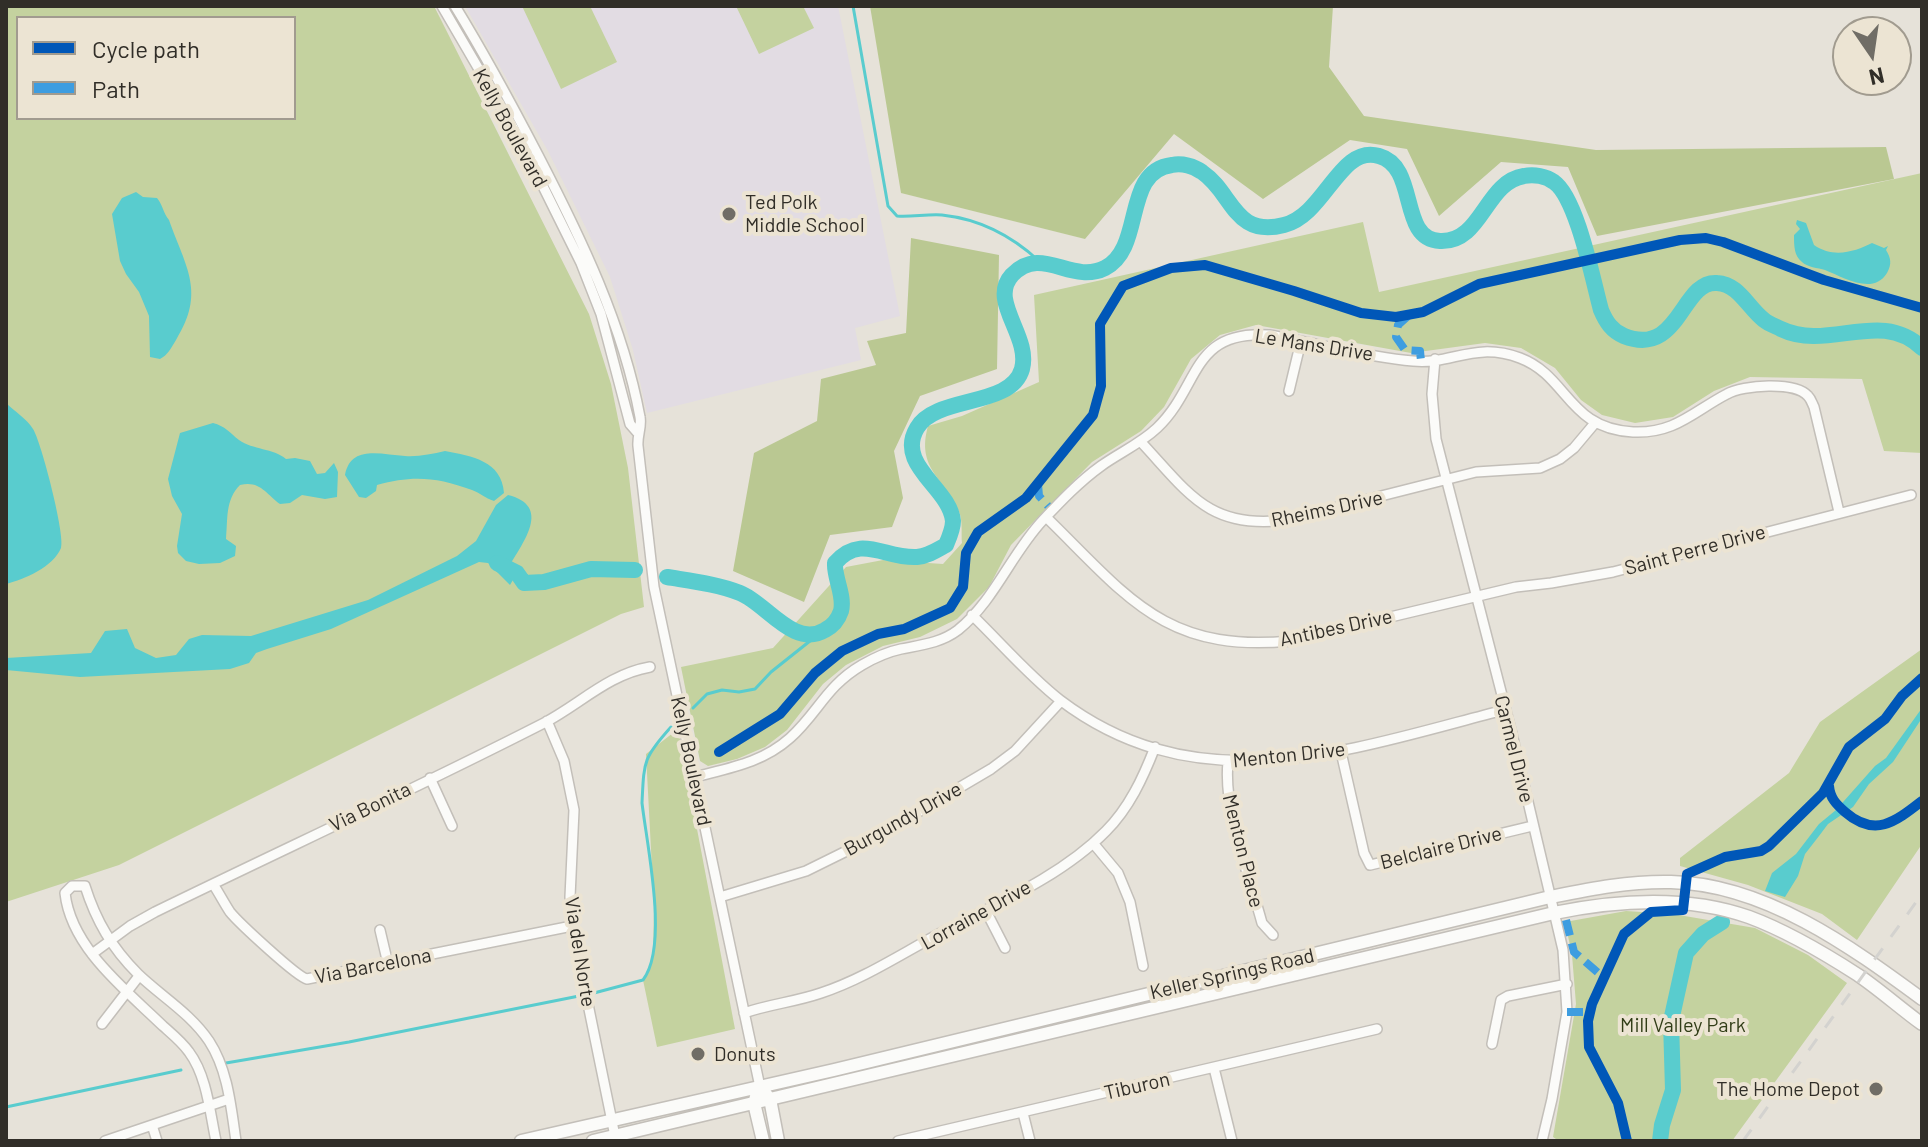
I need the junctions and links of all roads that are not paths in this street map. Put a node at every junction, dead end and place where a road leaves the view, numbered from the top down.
1 (442, 6) edge
2 (455, 6) edge
3 (546, 182) junction
4 (1301, 341) junction
5 (1435, 359) junction
6 (1289, 391) dead end
7 (1595, 423) junction
8 (1140, 441) junction
9 (1447, 481) junction
10 (1911, 495) dead end
11 (1839, 512) junction
12 (1046, 517) junction
13 (1476, 595) junction
14 (972, 615) junction
15 (650, 667) dead end
16 (1061, 701) junction
17 (1504, 710) junction
18 (547, 721) junction
19 (1155, 747) junction
20 (1341, 752) junction
21 (1228, 762) junction
22 (695, 777) junction
23 (430, 778) junction
24 (452, 826) dead end
25 (1532, 826) junction
26 (1093, 843) junction
27 (1671, 882) junction
28 (213, 884) junction
29 (720, 897) junction
30 (1550, 897) junction
31 (1670, 903) junction
32 (986, 911) junction
33 (1554, 913) junction
34 (572, 926) junction
35 (380, 930) dead end
36 (1273, 935) dead end
37 (109, 941) junction
38 (1005, 948) dead end
39 (92, 954) junction
40 (388, 964) junction
41 (1143, 966) dead end
42 (139, 976) junction
43 (1567, 984) junction
44 (128, 992) junction
45 (1922, 999) edge
46 (1891, 1001) junction
47 (1922, 1006) edge
48 (744, 1013) junction
49 (102, 1024) dead end
50 (1922, 1024) edge
51 (1377, 1029) dead end
52 (1492, 1044) dead end
53 (1214, 1068) junction
54 (760, 1087) junction
55 (229, 1099) junction
56 (770, 1099) junction
57 (754, 1103) junction
58 (208, 1104) junction
59 (1023, 1113) junction
60 (612, 1120) junction
61 (152, 1125) junction
62 (616, 1138) edge
63 (105, 1141) edge
64 (157, 1141) edge
65 (216, 1141) edge
66 (236, 1141) edge
67 (521, 1141) edge
68 (593, 1141) edge
69 (763, 1141) edge
70 (778, 1141) edge
71 (898, 1141) edge
72 (1030, 1141) edge
73 (1232, 1141) edge
74 (1542, 1141) edge

1 - 3 street, Kelly Boulevard
2 - 3 street, Kelly Boulevard
3 - 22 street, Kelly Boulevard
4 - 5 street, Le Mans Drive
4 - 6 street
4 - 8 street, Le Mans Drive
5 - 7 street, Le Mans Drive
5 - 9 street, Carmel Drive
7 - 9 street, Rheims Drive
7 - 11 street, Le Mans Drive
8 - 9 street, Rheims Drive
8 - 12 street, Le Mans Drive
9 - 13 street, Carmel Drive
10 - 11 street, Saint Perre Drive
11 - 13 street, Saint Perre Drive
12 - 13 street, Antibes Drive
12 - 14 street, Le Mans Drive
13 - 17 street, Carmel Drive
14 - 16 street, Menton Drive
14 - 22 street, Le Mans Drive
15 - 18 street, Via Bonita
16 - 19 street, Menton Drive
16 - 29 street, Burgundy Drive
17 - 20 street, Menton Drive
17 - 25 street, Carmel Drive
18 - 23 street, Via Bonita
18 - 34 street, Via del Norte
19 - 21 street, Menton Drive
19 - 26 street, Lorraine Drive
20 - 21 street, Menton Drive
20 - 25 street, Belclaire Drive
21 - 36 street, Menton Place
22 - 29 street, Kelly Boulevard
23 - 24 street
23 - 28 street, Via Bonita
25 - 30 street, Carmel Drive
26 - 32 street, Lorraine Drive
26 - 41 street
27 - 30 main road, Keller Springs Road
27 - 31 main road
27 - 45 main road, Keller Springs Road
28 - 37 street, Via Bonita
28 - 40 street, Via Barcelona
29 - 48 street, Kelly Boulevard
30 - 33 street, Carmel Drive
30 - 54 main road, Keller Springs Road
31 - 33 main road, Keller Springs Road
31 - 46 main road, Keller Springs Road
32 - 38 street
32 - 48 street, Lorraine Drive
33 - 43 street, Carmel Drive
33 - 56 main road, Keller Springs Road
34 - 40 street, Via Barcelona
34 - 60 street, Via del Norte
35 - 40 street
37 - 39 street, Via Bonita
37 - 39 street
37 - 42 street
39 - 44 street
42 - 44 street
42 - 55 street
43 - 52 street
43 - 74 street, Carmel Drive
44 - 49 street
44 - 58 street
46 - 47 main road
46 - 50 main road, Keller Springs Road
48 - 54 street, Kelly Boulevard
51 - 53 street, Tiburon
53 - 59 street, Tiburon
53 - 73 street
54 - 56 main road, Kelly Boulevard
54 - 57 main road
54 - 60 main road, Keller Springs Road
55 - 58 street
55 - 66 street
56 - 57 main road, Keller Springs Road
56 - 70 main road, Kelly Boulevard
57 - 62 main road, Keller Springs Road
57 - 69 main road
58 - 61 street
58 - 65 street
59 - 71 street, Tiburon
59 - 72 street
60 - 62 street, Via del Norte
60 - 67 main road, Keller Springs Road
61 - 63 street
61 - 64 street
62 - 68 main road, Keller Springs Road

